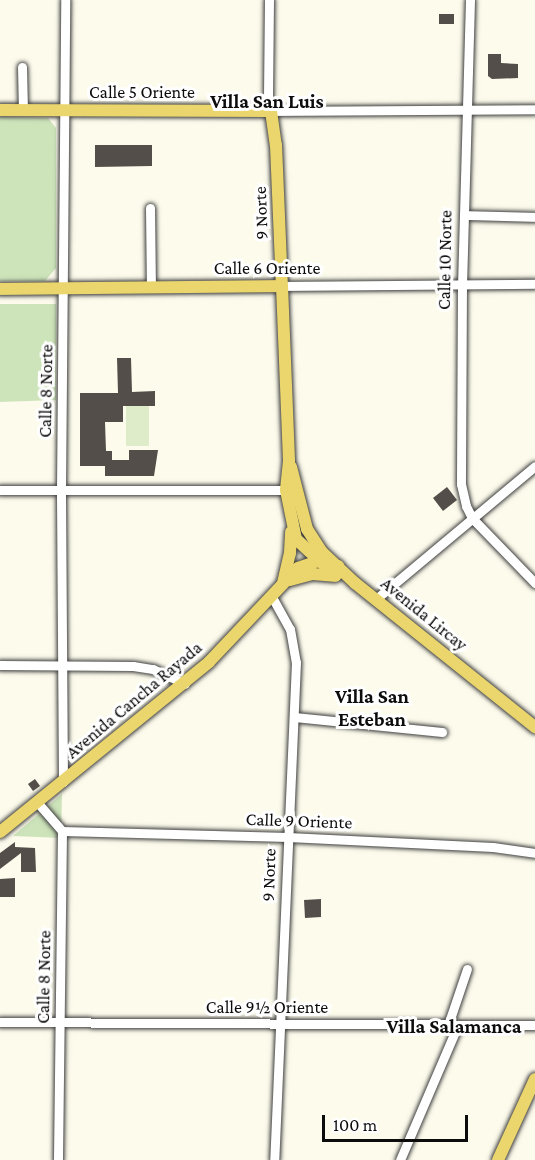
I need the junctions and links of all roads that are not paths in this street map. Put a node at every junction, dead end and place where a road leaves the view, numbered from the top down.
1 (65, 0) edge
2 (269, 0) edge
3 (470, 0) edge
4 (22, 67) dead end
5 (466, 109) junction
6 (535, 109) edge
7 (0, 110) edge
8 (23, 110) junction
9 (63, 110) junction
10 (271, 111) junction
11 (150, 208) dead end
12 (464, 215) junction
13 (535, 217) edge
14 (535, 284) edge
15 (462, 285) junction
16 (282, 286) junction
17 (63, 288) junction
18 (151, 288) junction
19 (0, 289) edge
20 (535, 466) edge
21 (0, 490) edge
22 (61, 490) junction
23 (291, 490) junction
24 (303, 518) junction
25 (472, 518) junction
26 (291, 522) junction
27 (301, 546) junction
28 (318, 561) junction
29 (337, 572) junction
30 (293, 574) junction
31 (535, 583) edge
32 (282, 586) junction
33 (272, 597) junction
34 (376, 599) junction
35 (0, 665) edge
36 (62, 665) junction
37 (185, 684) junction
38 (294, 717) junction
39 (535, 727) edge
40 (442, 732) dead end
41 (63, 782) junction
42 (37, 802) junction
43 (1, 829) edge
44 (62, 831) junction
45 (288, 837) junction
46 (535, 853) edge
47 (467, 969) dead end
48 (0, 1022) edge
49 (60, 1022) junction
50 (280, 1022) junction
51 (453, 1025) junction
52 (535, 1025) edge
53 (535, 1079) edge
54 (57, 1160) edge
55 (274, 1160) edge
56 (400, 1160) edge
57 (498, 1160) edge

1 - 9 street, Calle 8 Norte
2 - 10 street, 9 Norte
3 - 5 street, Calle 10 Norte
4 - 8 street
5 - 6 street, Calle 5 Oriente
5 - 10 street, Calle 5 Oriente
5 - 12 street, Calle 10 Norte
7 - 8 main road, Calle 5 Oriente
8 - 9 main road, Calle 5 Oriente
9 - 10 main road, Calle 5 Oriente
9 - 17 street, Calle 8 Norte
10 - 16 main road, 9 Norte
11 - 18 street
12 - 13 street
12 - 15 street, Calle 10 Norte
14 - 15 street, Calle 6 Oriente
15 - 16 street, Calle 6 Oriente
15 - 25 street, Calle 10 Norte
16 - 18 main road, Calle 6 Oriente
16 - 23 main road, 9 Norte
17 - 18 main road, Calle 6 Oriente
17 - 19 main road, Calle 6 Oriente
17 - 22 street, Calle 8 Norte
20 - 25 street
21 - 22 street
22 - 23 street
22 - 36 street, Calle 8 Norte
23 - 24 main road, 9 Norte
23 - 26 main road, 9 Norte
24 - 27 main road
24 - 29 main road, Avenida Lircay
25 - 31 street
25 - 34 street
26 - 27 main road
26 - 32 main road
27 - 28 main road
27 - 30 main road
28 - 29 main road
28 - 30 main road, Avenida Cancha Rayada
29 - 32 main road, Avenida Cancha Rayada
29 - 34 main road, Avenida Lircay
30 - 32 main road, Avenida Cancha Rayada
32 - 33 main road, Avenida Cancha Rayada
33 - 37 main road, Avenida Cancha Rayada
33 - 38 street, 9 Norte
34 - 39 main road, Avenida Lircay
35 - 36 street
36 - 37 street
36 - 41 street, Calle 8 Norte
37 - 41 main road, Avenida Cancha Rayada
38 - 40 street
38 - 45 street, 9 Norte
41 - 42 main road, Avenida Cancha Rayada
42 - 43 main road, Avenida Cancha Rayada
42 - 44 street
44 - 45 street, Calle 9 Oriente
44 - 49 street, Calle 8 Norte
45 - 46 street, Calle 9 Oriente
45 - 50 street, 9 Norte
47 - 51 street
48 - 49 street, Calle 9½ Oriente
49 - 50 street, Calle 9½ Oriente
49 - 54 street, Calle 8 Norte
50 - 51 street, Calle 9½ Oriente
50 - 55 street, 9 Norte
51 - 52 street, Calle 9½ Oriente
51 - 56 street
53 - 57 main road

